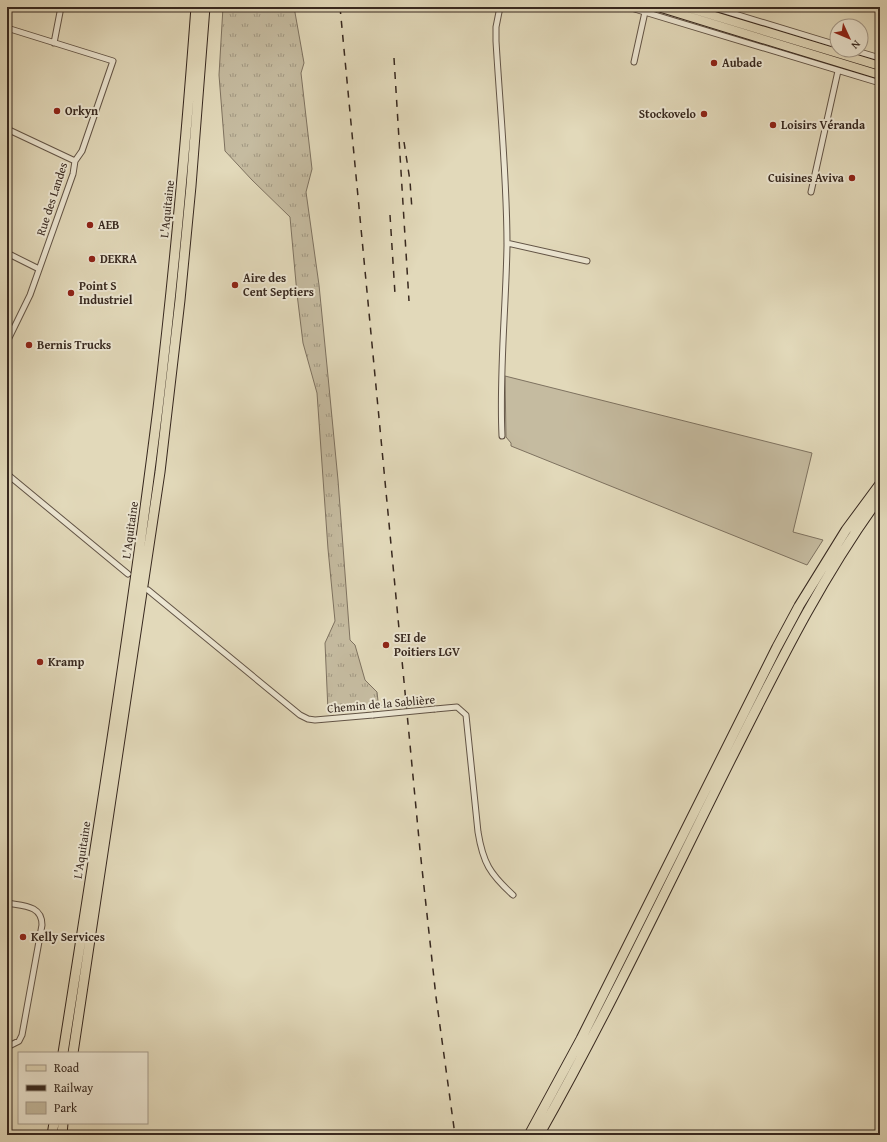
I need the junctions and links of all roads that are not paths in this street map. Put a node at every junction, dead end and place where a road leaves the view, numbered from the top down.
1 (61, 7) edge
2 (196, 7) edge
3 (205, 7) edge
4 (500, 7) edge
5 (628, 7) edge
6 (658, 7) edge
7 (685, 7) edge
8 (712, 7) edge
9 (645, 12) junction
10 (7, 28) edge
11 (54, 43) junction
12 (829, 43) edge
13 (869, 55) edge
14 (880, 58) edge
15 (634, 62) dead end
16 (880, 66) edge
17 (838, 70) junction
18 (880, 75) edge
19 (880, 83) edge
20 (7, 129) edge
21 (75, 161) junction
22 (811, 192) dead end
23 (507, 243) junction
24 (7, 253) edge
25 (586, 261) dead end
26 (39, 269) junction
27 (7, 342) edge
28 (502, 436) dead end
29 (7, 474) edge
30 (880, 484) edge
31 (880, 498) edge
32 (128, 574) dead end
33 (148, 590) dead end
34 (513, 895) dead end
35 (7, 903) edge
36 (7, 1047) edge
37 (63, 1052) edge
38 (73, 1052) edge
39 (54, 1124) edge
40 (63, 1124) edge
41 (52, 1135) edge
42 (62, 1135) edge
43 (529, 1135) edge
44 (539, 1135) edge

1 - 11 street
2 - 37 highway, L'Aquitaine
3 - 38 highway, L'Aquitaine
4 - 23 street
5 - 9 street
6 - 18 main road
7 - 16 main road
8 - 12 street
9 - 15 street
9 - 17 street
10 - 11 street
11 - 21 street, Rue des Landes
13 - 14 street
17 - 19 street
17 - 22 street
20 - 21 street
21 - 26 street, Rue des Landes
23 - 25 street
23 - 28 street
24 - 26 street
26 - 27 street, Rue des Landes
29 - 32 street
30 - 43 highway
31 - 44 highway
33 - 34 street, Chemin de la Sablière, bridge
35 - 36 street
39 - 41 highway
40 - 42 highway

